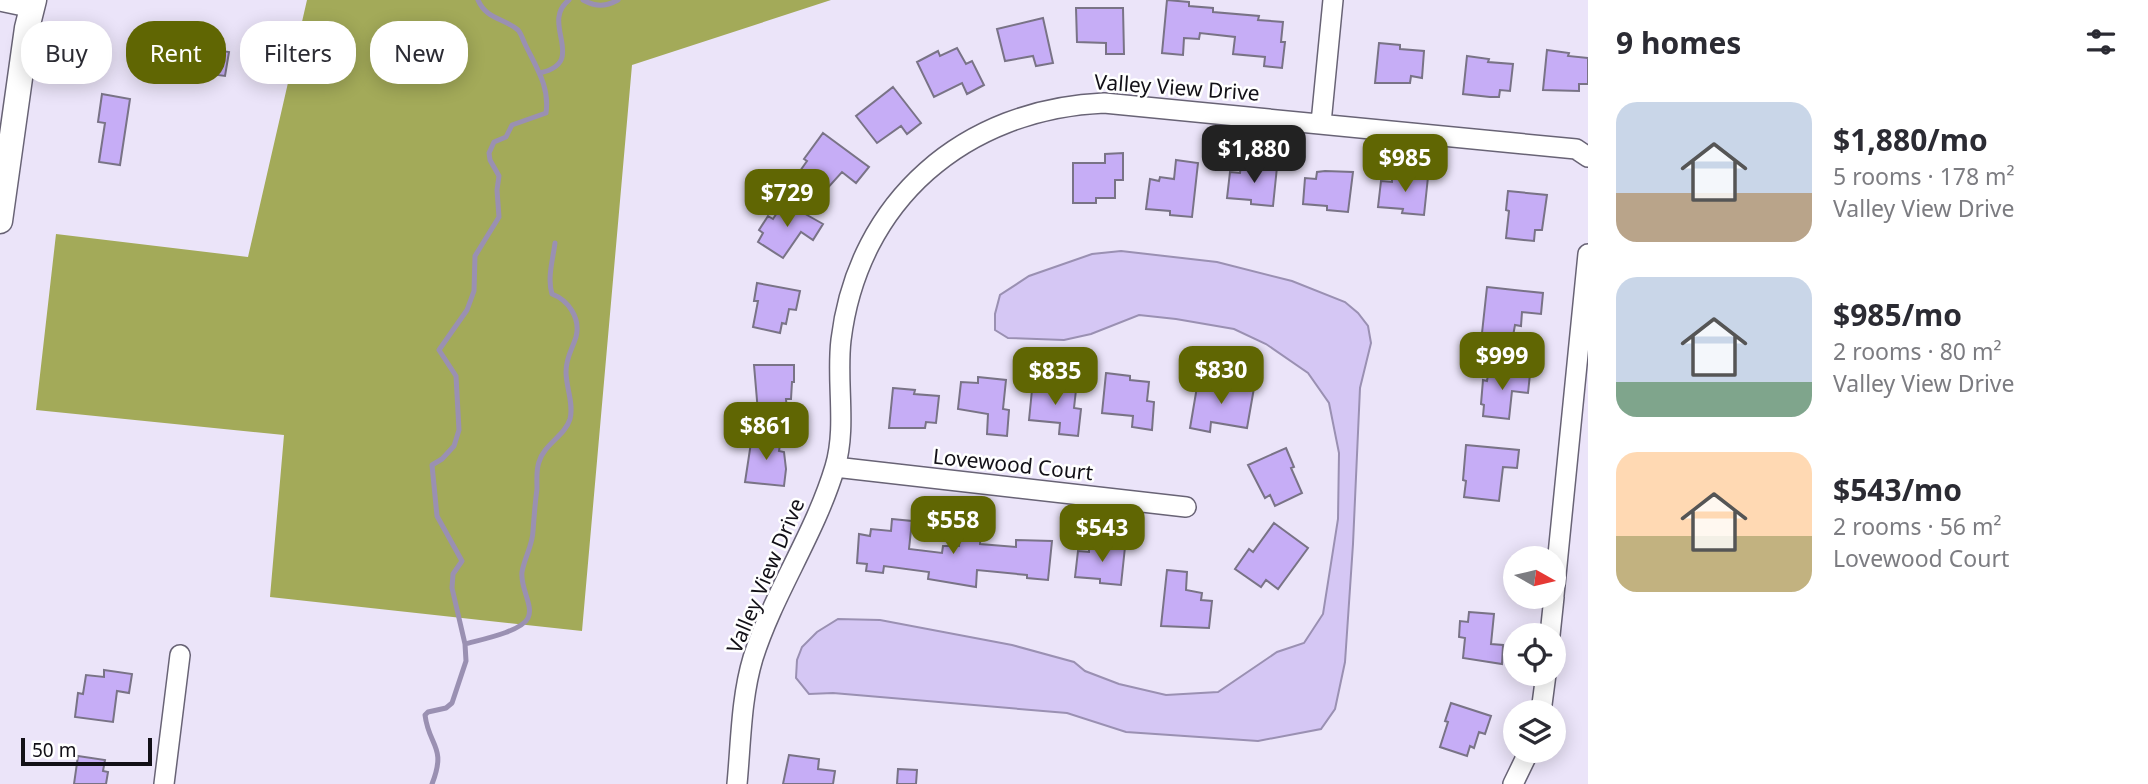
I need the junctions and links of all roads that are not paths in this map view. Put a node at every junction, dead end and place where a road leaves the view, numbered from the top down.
1 (1333, 0) edge
2 (0, 1) edge
3 (33, 4) edge
4 (1321, 123) junction
5 (1588, 135) edge
6 (1557, 147) junction
7 (1588, 157) edge
8 (0, 220) edge
9 (1588, 254) edge
10 (835, 467) junction
11 (1186, 507) dead end
12 (1559, 546) edge
13 (180, 655) dead end
14 (1523, 763) edge
15 (164, 784) edge
16 (737, 784) edge
17 (1513, 784) edge

1 - 4 street
2 - 3 street
3 - 8 main road
4 - 6 street, Valley View Drive
4 - 10 street, Valley View Drive
5 - 6 street
6 - 7 street, Valley View Drive
9 - 12 street
10 - 11 street, Lovewood Court
10 - 16 street, Valley View Drive
13 - 15 street
14 - 17 street

